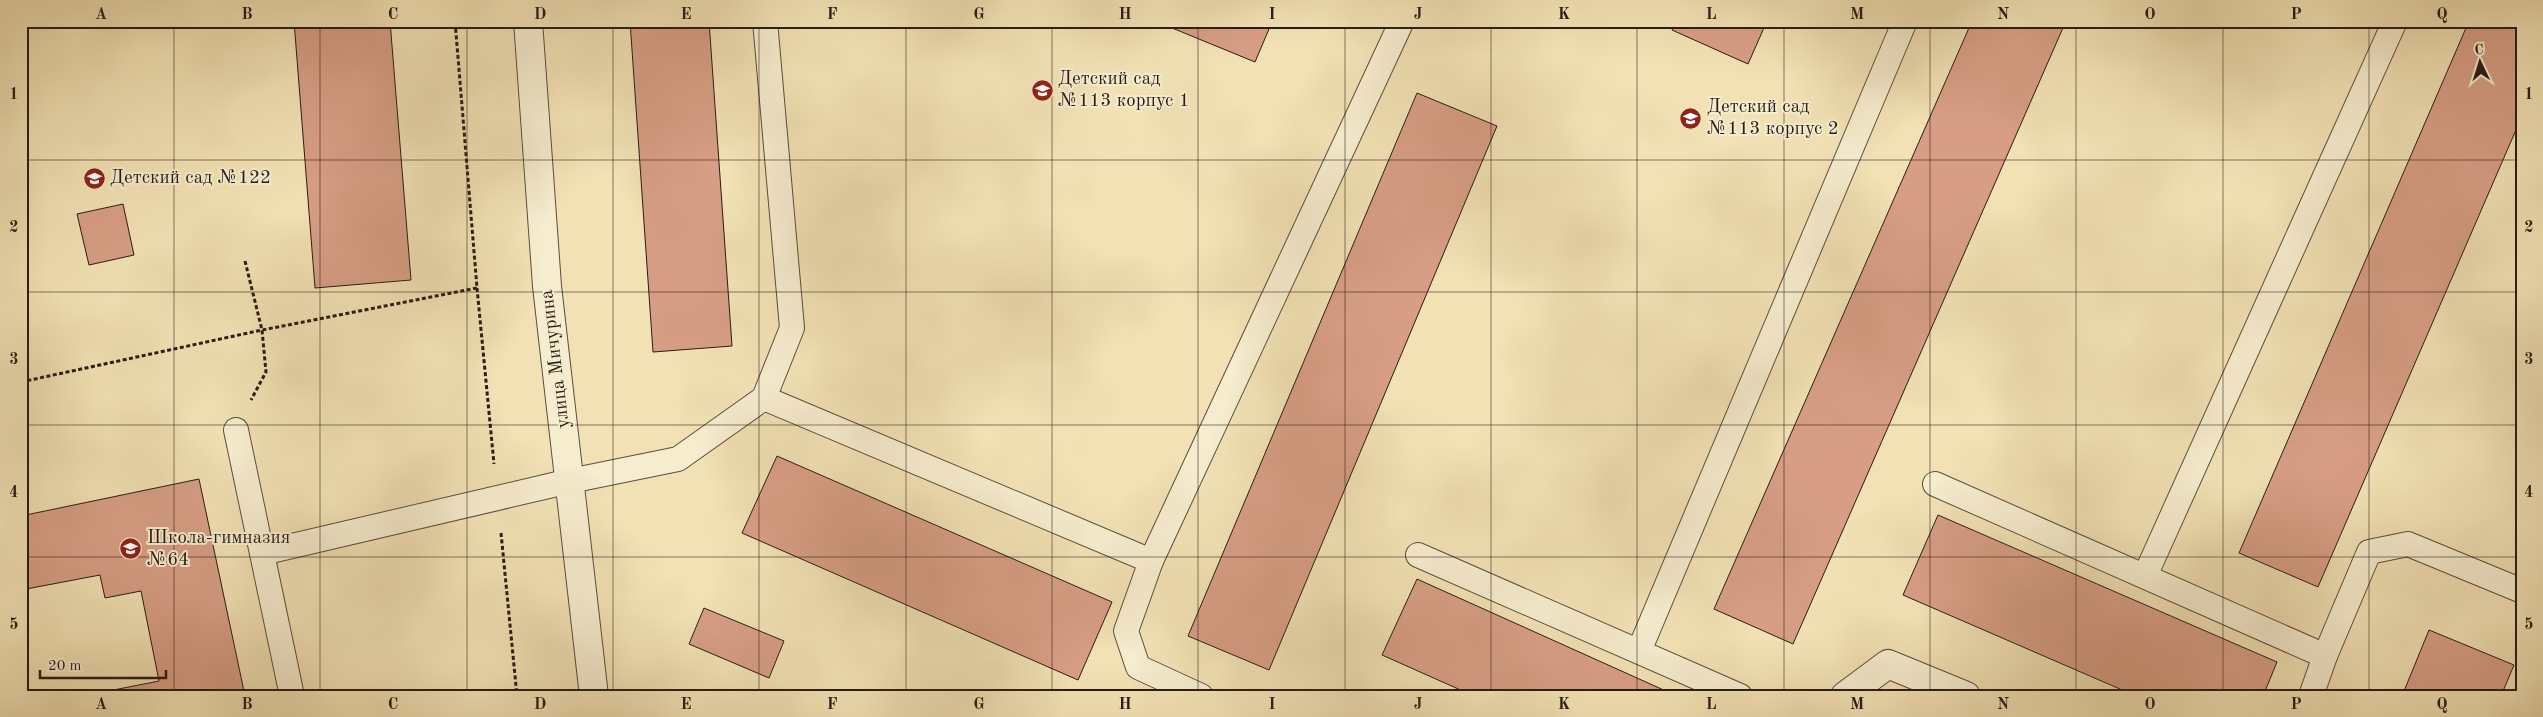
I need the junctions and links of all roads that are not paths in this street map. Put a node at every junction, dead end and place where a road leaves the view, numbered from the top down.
1 (528, 21) edge
2 (765, 21) edge
3 (1402, 21) edge
4 (1905, 21) edge
5 (2395, 21) edge
6 (764, 398) junction
7 (236, 430) road end
8 (570, 481) junction
9 (1935, 484) dead end
10 (262, 553) junction
11 (1418, 555) dead end
12 (1151, 561) junction
13 (2145, 576) junction
14 (2522, 591) edge
15 (1639, 652) junction
16 (2325, 656) junction
17 (292, 696) edge
18 (594, 696) edge
19 (1201, 696) edge
20 (1740, 696) edge
21 (1845, 696) edge
22 (1966, 696) edge
23 (2311, 696) edge

1 - 8 street, улица Мичурина
2 - 6 lane
3 - 12 lane
4 - 15 lane
5 - 13 lane
6 - 8 lane
6 - 12 lane
7 - 10 lane
8 - 10 lane
8 - 18 street, улица Мичурина
9 - 13 lane
10 - 17 lane
11 - 15 lane
12 - 19 lane
13 - 16 lane
14 - 16 lane
15 - 20 lane
16 - 23 lane
21 - 22 street

